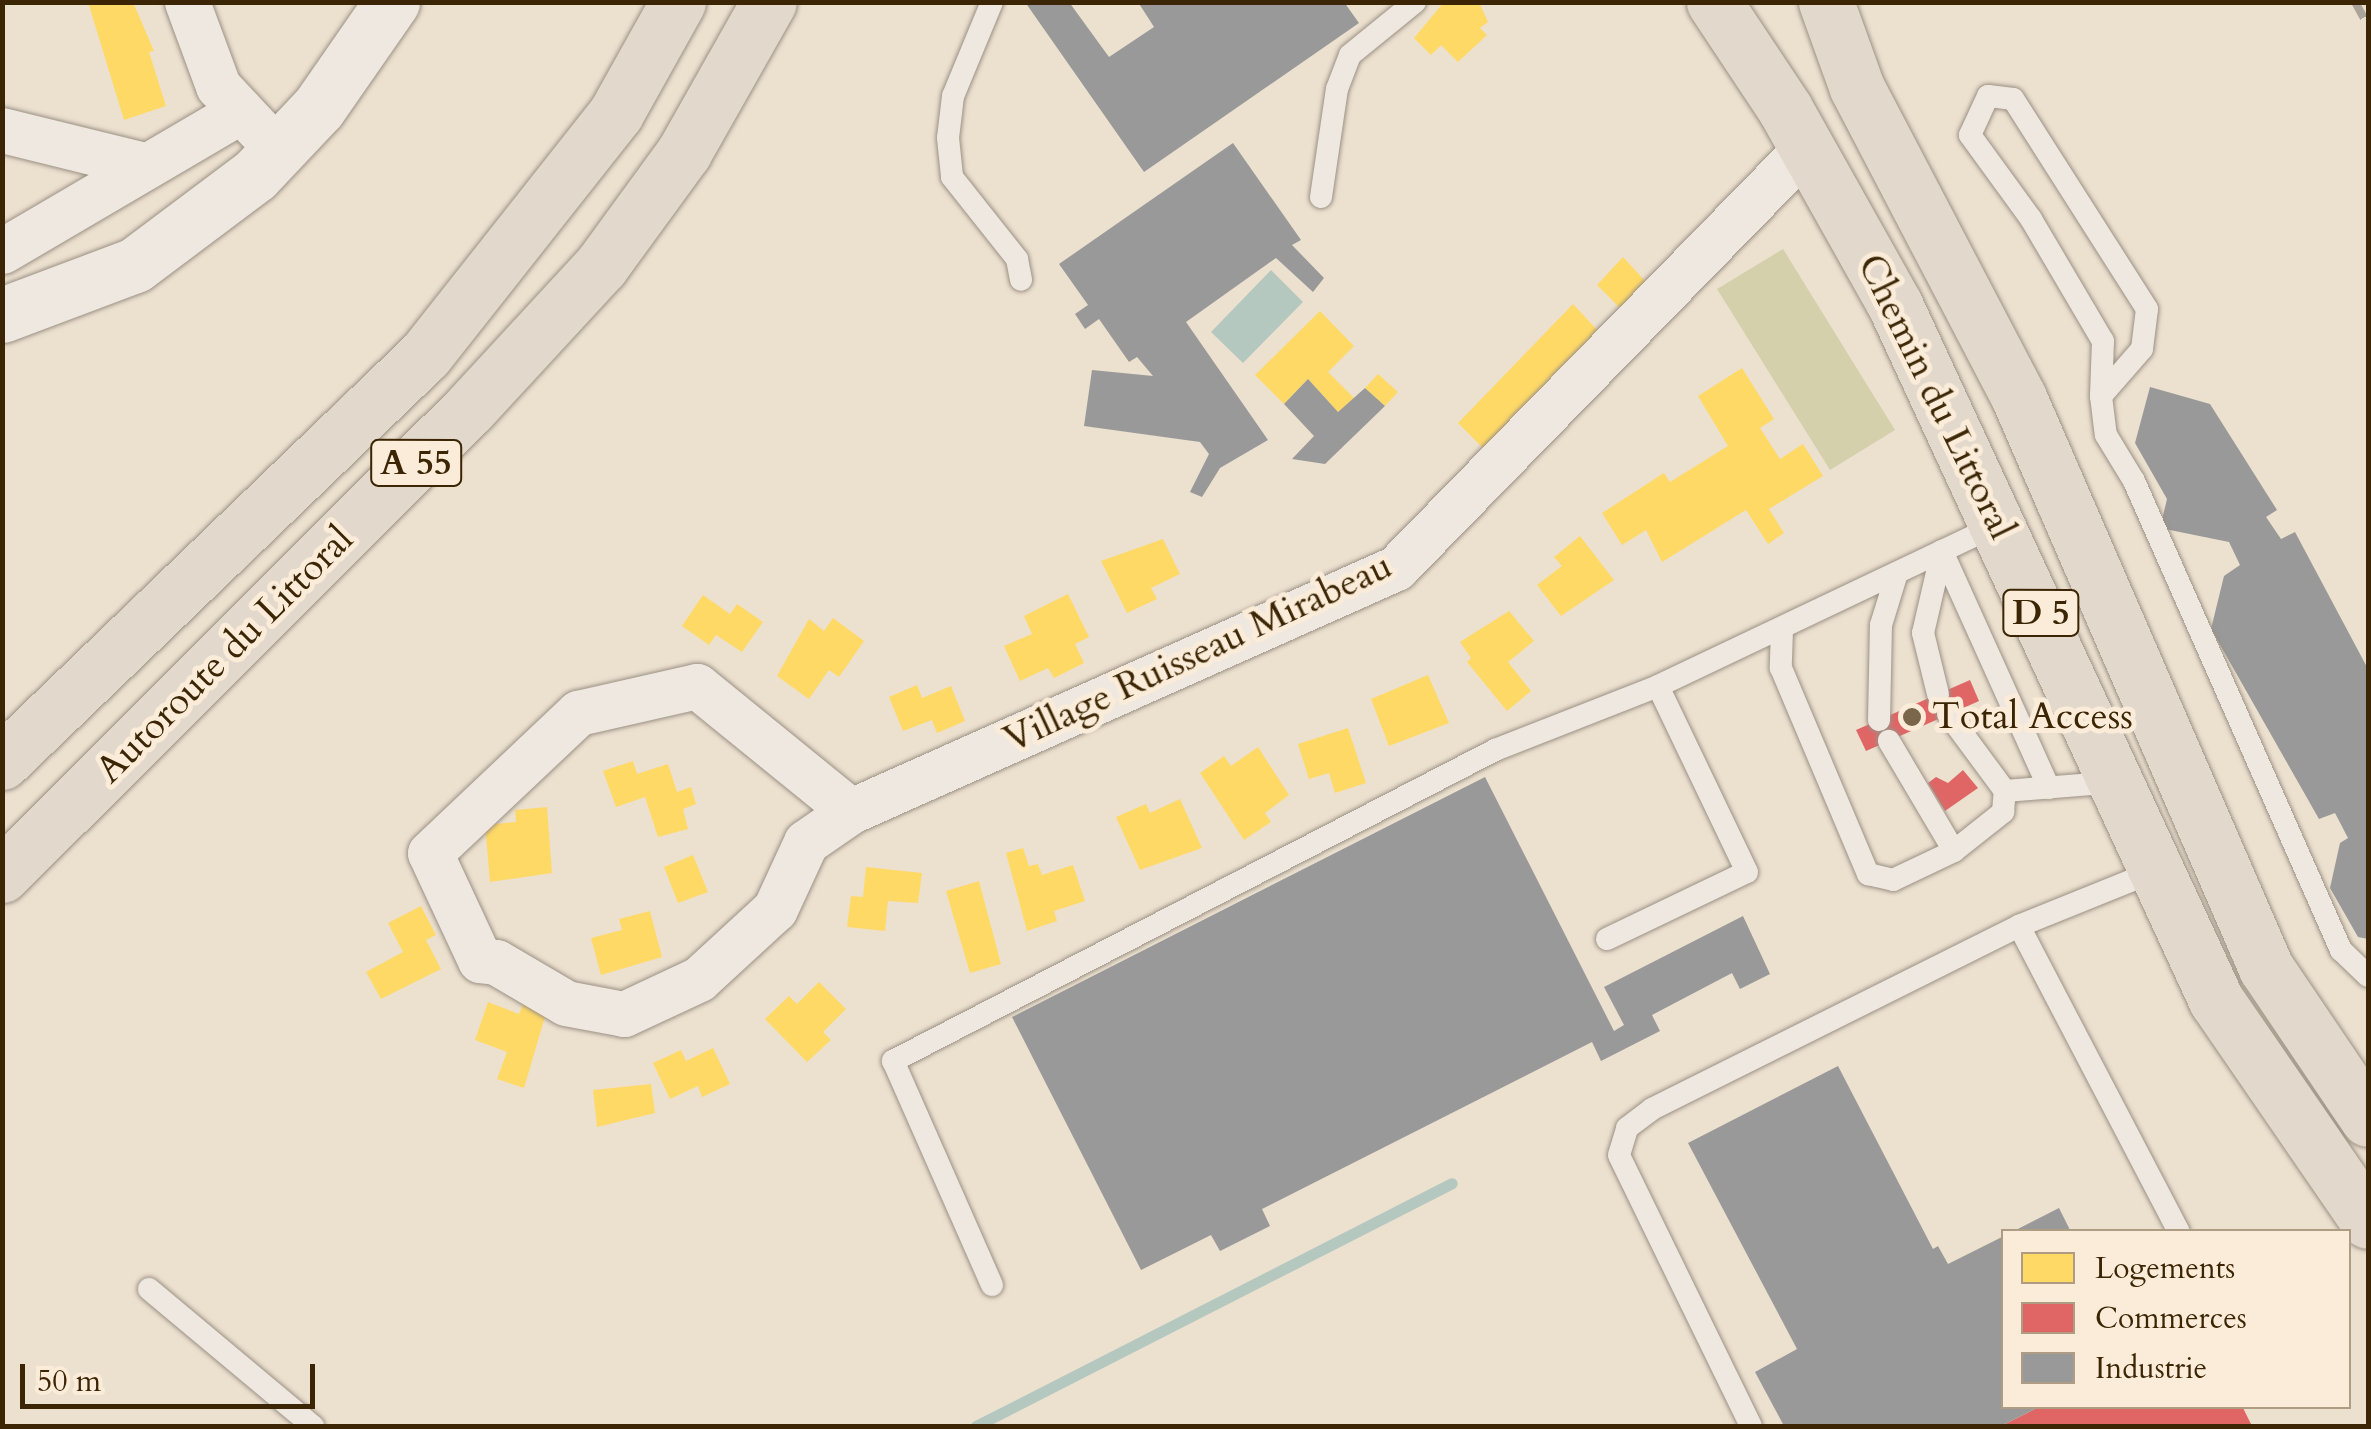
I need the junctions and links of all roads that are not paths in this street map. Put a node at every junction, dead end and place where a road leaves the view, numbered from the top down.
1 (187, 2) edge
2 (368, 2) edge
3 (392, 2) edge
4 (678, 2) edge
5 (769, 2) edge
6 (992, 2) edge
7 (1415, 2) edge
8 (1714, 2) edge
9 (1826, 2) edge
10 (319, 106) junction
11 (241, 111) junction
12 (2, 130) edge
13 (1807, 148) junction
14 (278, 150) junction
15 (145, 165) junction
16 (1320, 197) dead end
17 (2, 251) edge
18 (1022, 280) dead end
19 (2, 315) edge
20 (2101, 396) junction
21 (2000, 524) junction
22 (1942, 551) junction
23 (1897, 574) junction
24 (1782, 630) junction
25 (1658, 686) junction
26 (2, 762) edge
27 (2119, 782) junction
28 (2049, 788) junction
29 (2005, 791) junction
30 (851, 812) junction
31 (1954, 851) junction
32 (2158, 870) junction
33 (2, 875) edge
34 (2020, 926) junction
35 (1607, 939) dead end
36 (2368, 976) edge
37 (2368, 1119) edge
38 (2368, 1221) edge
39 (2177, 1229) edge
40 (992, 1285) dead end
41 (150, 1289) dead end
42 (313, 1426) edge
43 (1751, 1426) edge

1 - 11 street
2 - 10 street
3 - 10 street
4 - 26 main road, Autoroute du Littoral / A 55
5 - 33 main road, Autoroute du Littoral / A 55
6 - 18 lane
7 - 16 lane
8 - 13 main road, Chemin du Littoral / D 5
9 - 37 main road, Chemin du Littoral / D 5
10 - 14 street
11 - 14 street
11 - 15 street
12 - 15 street
13 - 21 main road, Chemin du Littoral / D 5
13 - 30 street, Village Ruisseau Mirabeau
14 - 19 street
15 - 17 street
20 - 20 lane
20 - 36 lane
21 - 22 lane
21 - 27 main road, Chemin du Littoral / D 5
22 - 23 lane
22 - 28 lane
22 - 29 lane
23 - 24 lane
23 - 31 lane
24 - 25 lane
24 - 31 lane
25 - 35 lane
25 - 40 lane
27 - 28 lane
27 - 32 main road, Chemin du Littoral / D 5
28 - 29 lane
29 - 31 lane
30 - 30 street, Village Ruisseau Mirabeau
32 - 34 lane
32 - 38 main road, Chemin du Littoral / D 5
34 - 39 lane
34 - 43 lane
41 - 42 lane

